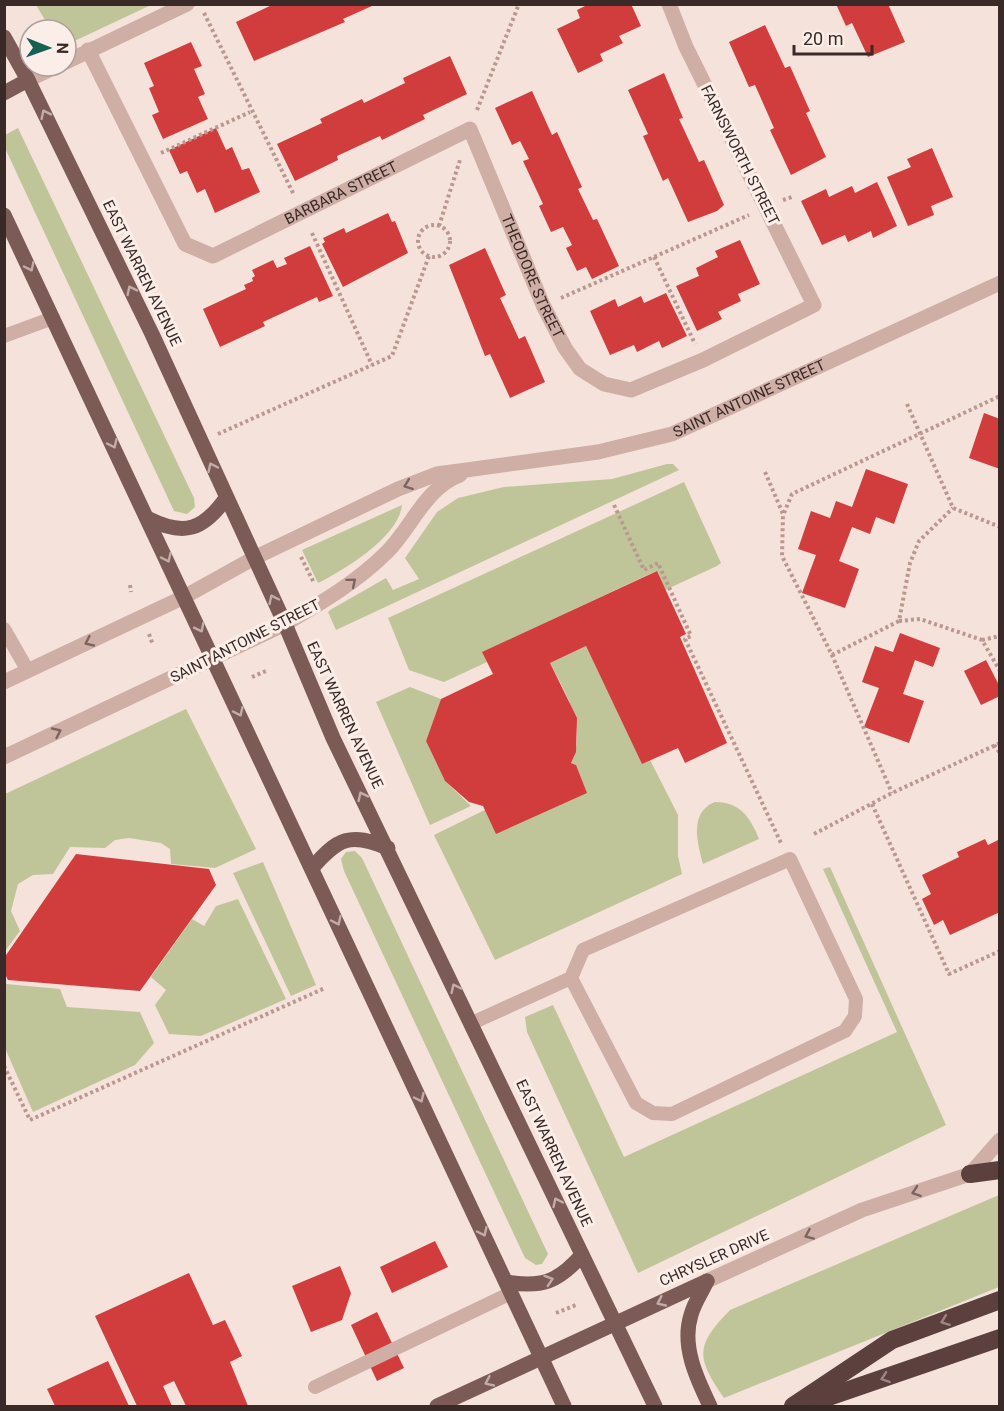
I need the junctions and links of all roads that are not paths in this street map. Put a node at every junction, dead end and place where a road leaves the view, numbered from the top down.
1 (187, 4) edge
2 (669, 4) edge
3 (4, 37) edge
4 (88, 51) junction
5 (78, 56) edge
6 (32, 78) edge
7 (28, 80) junction
8 (4, 93) edge
9 (470, 129) joint
10 (4, 215) edge
11 (999, 282) edge
12 (53, 318) junction
13 (4, 336) edge
14 (703, 360) joint
15 (485, 466) junction
16 (226, 498) junction
17 (149, 519) junction
18 (254, 558) junction
19 (184, 597) junction
20 (285, 624) junction
21 (4, 629) edge
22 (215, 659) junction
23 (28, 671) junction
24 (4, 682) edge
25 (4, 757) edge
26 (388, 848) junction
27 (312, 868) junction
28 (571, 978) junction
29 (472, 1023) junction
30 (999, 1140) edge
31 (999, 1170) edge
32 (970, 1174) junction
33 (582, 1255) junction
34 (707, 1281) junction
35 (509, 1287) junction
36 (999, 1300) edge
37 (614, 1324) junction
38 (999, 1338) edge
39 (541, 1358) junction
40 (315, 1387) dead end
41 (653, 1402) edge
42 (437, 1407) edge
43 (564, 1407) edge
44 (710, 1407) edge
45 (793, 1407) edge
46 (801, 1407) edge

1 - 4 street
2 - 14 street, FARNSWORTH STREET
3 - 7 main road, EAST WARREN AVENUE
4 - 5 street
4 - 9 street, BARBARA STREET
6 - 7 street
7 - 8 main road
16 -> 7 main road, EAST WARREN AVENUE
9 - 14 street, THEODORE STREET
10 -> 12 main road
11 - 15 street, SAINT ANTOINE STREET
12 - 13 lane
12 -> 17 main road
15 -> 18 street, SAINT ANTOINE STREET
20 -> 15 street, SAINT ANTOINE STREET
16 - 17 main road
16 - 18 main road, EAST WARREN AVENUE
17 -> 19 main road
18 - 19 street, SAINT ANTOINE STREET
20 -> 18 main road, EAST WARREN AVENUE
19 -> 22 main road
19 -> 23 street, SAINT ANTOINE STREET
20 - 22 street, SAINT ANTOINE STREET
26 -> 20 main road, EAST WARREN AVENUE
21 - 23 lane
25 -> 22 street, SAINT ANTOINE STREET
22 -> 27 main road
23 - 24 street, SAINT ANTOINE STREET
26 - 27 main road
29 -> 26 main road, EAST WARREN AVENUE
27 -> 35 main road
28 - 28 lane
28 - 29 lane
33 -> 29 main road, EAST WARREN AVENUE
30 - 32 street
31 - 32 highway
32 -> 34 street, CHRYSLER DRIVE
35 -> 33 main road
33 - 37 main road, EAST WARREN AVENUE
34 -> 37 main road, CHRYSLER DRIVE
34 - 44 main road
35 - 39 main road
35 - 40 lane
36 -> 45 highway
37 - 39 main road, CHRYSLER DRIVE
37 - 41 main road, EAST WARREN AVENUE
38 -> 46 highway
39 -> 42 main road, CHRYSLER DRIVE
39 - 43 main road

